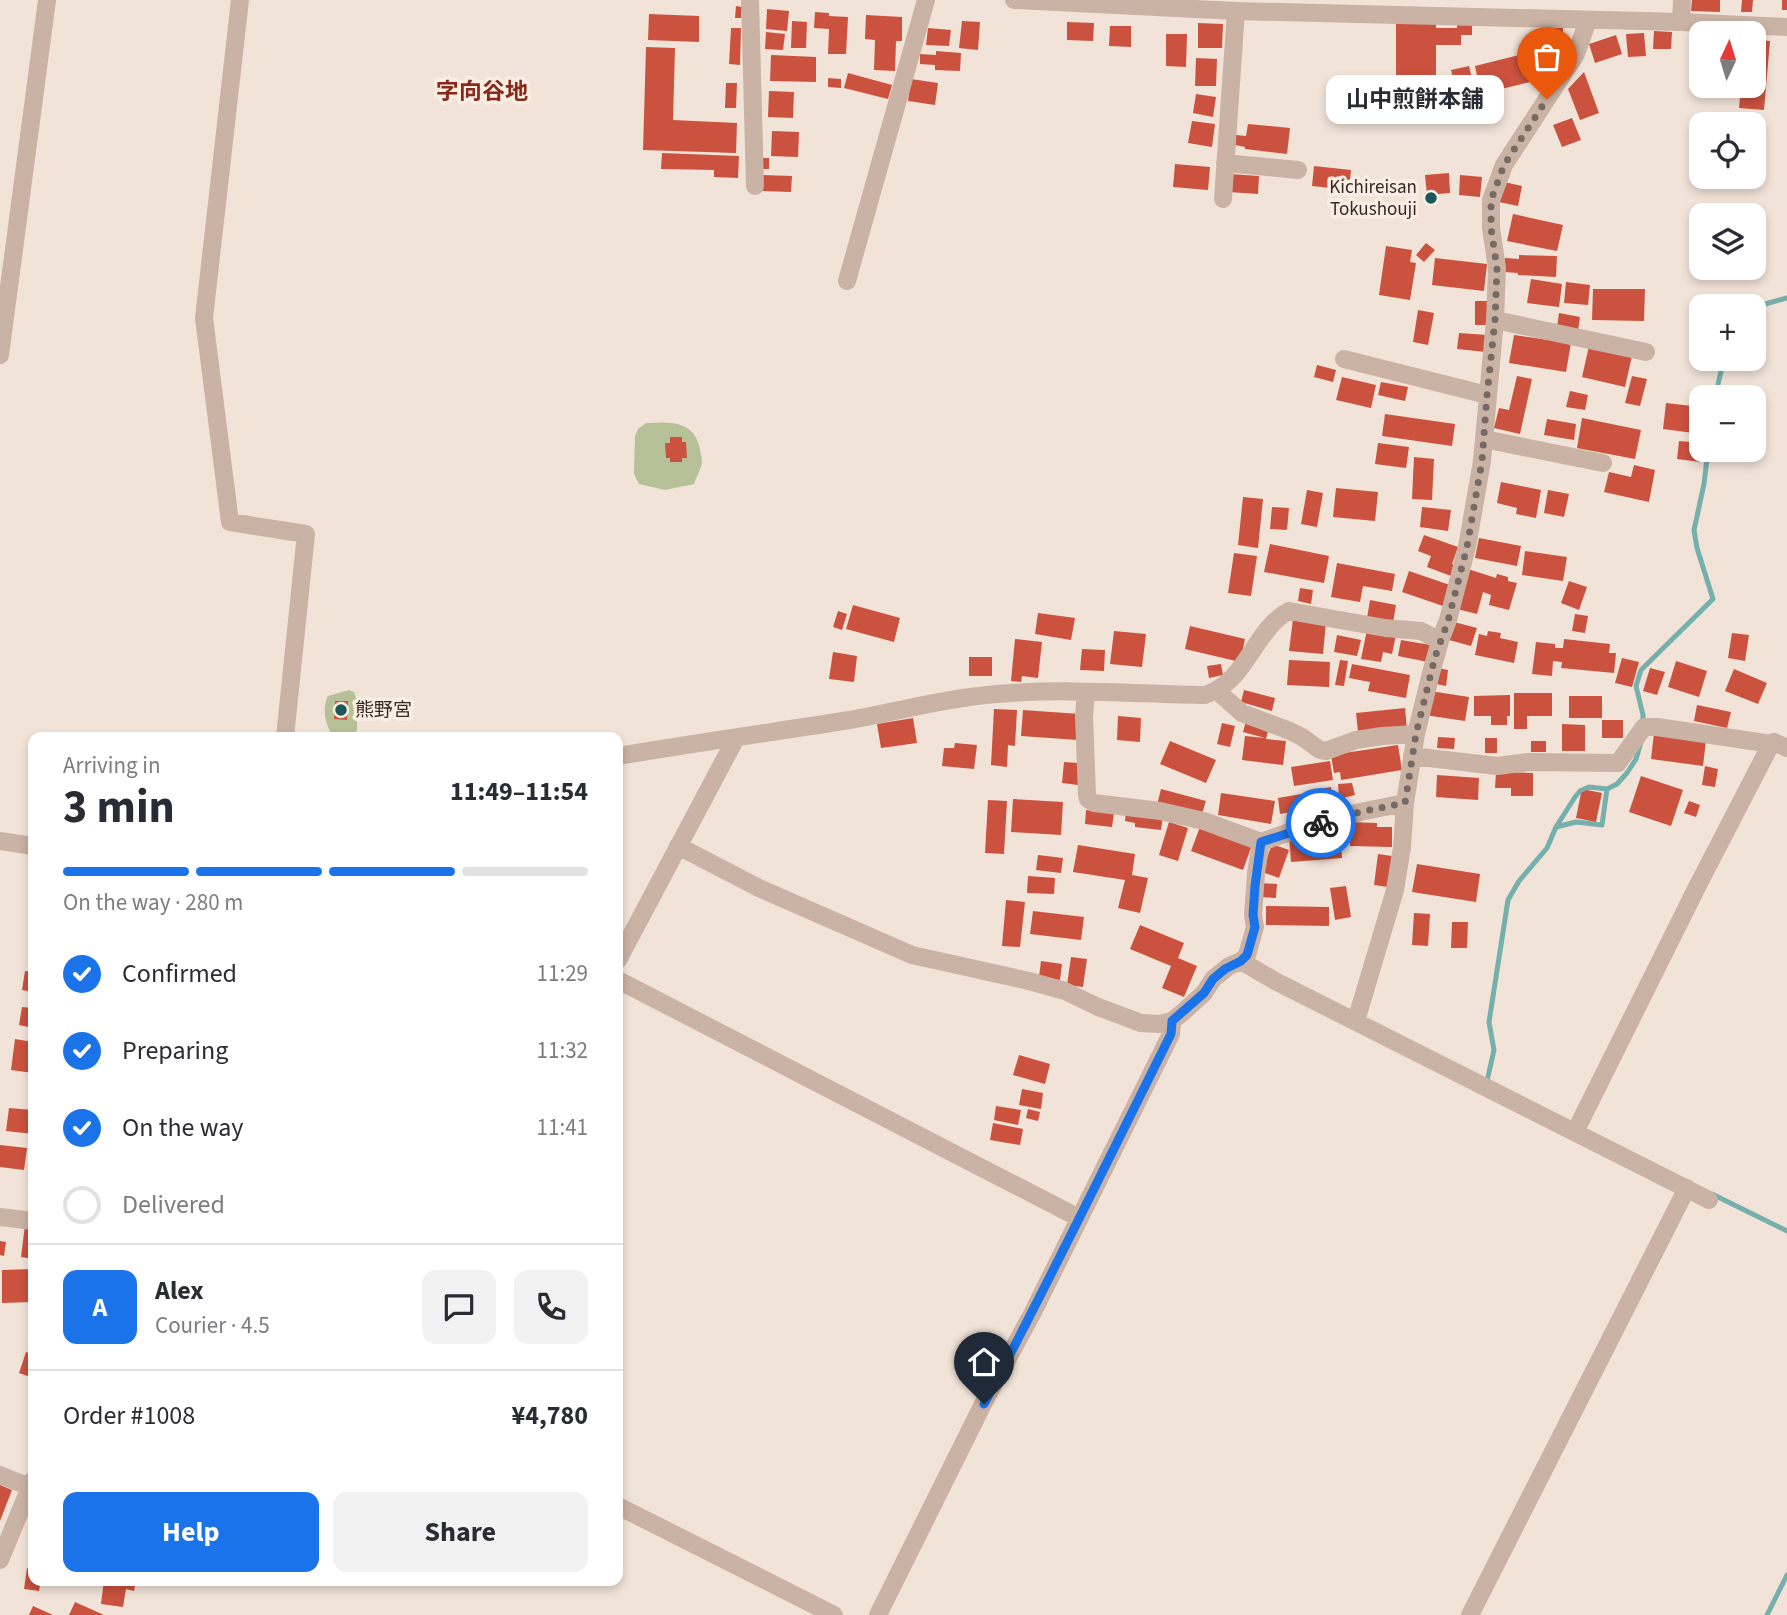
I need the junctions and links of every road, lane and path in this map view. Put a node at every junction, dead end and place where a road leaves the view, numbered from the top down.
1 (47, 0) edge
2 (240, 0) edge
3 (750, 0) edge
4 (926, 0) edge
5 (1014, 0) edge
6 (1682, 0) edge
7 (1236, 11) junction
8 (1588, 20) junction
9 (1681, 22) junction
10 (1787, 27) edge
11 (1225, 163) junction
12 (1298, 170) dead end
13 (755, 186) dead end
14 (1223, 199) dead end
15 (847, 281) dead end
16 (1495, 320) junction
17 (1646, 352) dead end
18 (0, 355) edge
19 (1344, 359) dead end
20 (1487, 395) junction
21 (1484, 439) junction
22 (1602, 463) dead end
23 (1440, 640) junction
24 (1217, 691) junction
25 (1086, 692) junction
26 (286, 732) edge
27 (1416, 734) junction
28 (736, 738) junction
29 (1779, 746) edge
30 (623, 755) edge
31 (1412, 756) junction
32 (1405, 803) junction
33 (0, 841) edge
34 (1261, 842) junction
35 (28, 845) edge
36 (678, 846) junction
37 (623, 950) edge
38 (1241, 961) junction
39 (623, 983) edge
40 (1172, 1021) junction
41 (1356, 1021) junction
42 (1576, 1132) junction
43 (1687, 1188) junction
44 (1709, 1200) dead end
45 (0, 1217) edge
46 (1079, 1217) junction
47 (28, 1220) edge
48 (0, 1475) edge
49 (28, 1482) edge
50 (28, 1493) edge
51 (623, 1509) edge
52 (0, 1560) edge
53 (834, 1615) edge
54 (878, 1615) edge
55 (1470, 1615) edge

1 - 18 street
2 - 26 street
3 - 13 street
4 - 15 street
5 - 7 street
6 - 9 street
7 - 8 street
7 - 11 street
8 - 9 street
8 - 16 street
9 - 10 street
11 - 12 street
11 - 14 street
16 - 17 street
16 - 20 street
19 - 20 street
20 - 21 street
21 - 22 street
21 - 23 street
23 - 24 street
23 - 27 street
24 - 25 street
24 - 27 street
25 - 28 street
25 - 34 street
27 - 31 street
28 - 30 street
28 - 36 street
29 - 31 street
29 - 42 street
31 - 32 street
32 - 34 street
32 - 41 street
33 - 35 street
34 - 38 street
36 - 37 street
36 - 40 street
38 - 40 street
38 - 41 street
39 - 46 street
40 - 46 street
41 - 42 street
42 - 43 street
43 - 44 street
43 - 55 street
45 - 47 street
46 - 54 street
48 - 49 street
50 - 52 street
51 - 53 street

